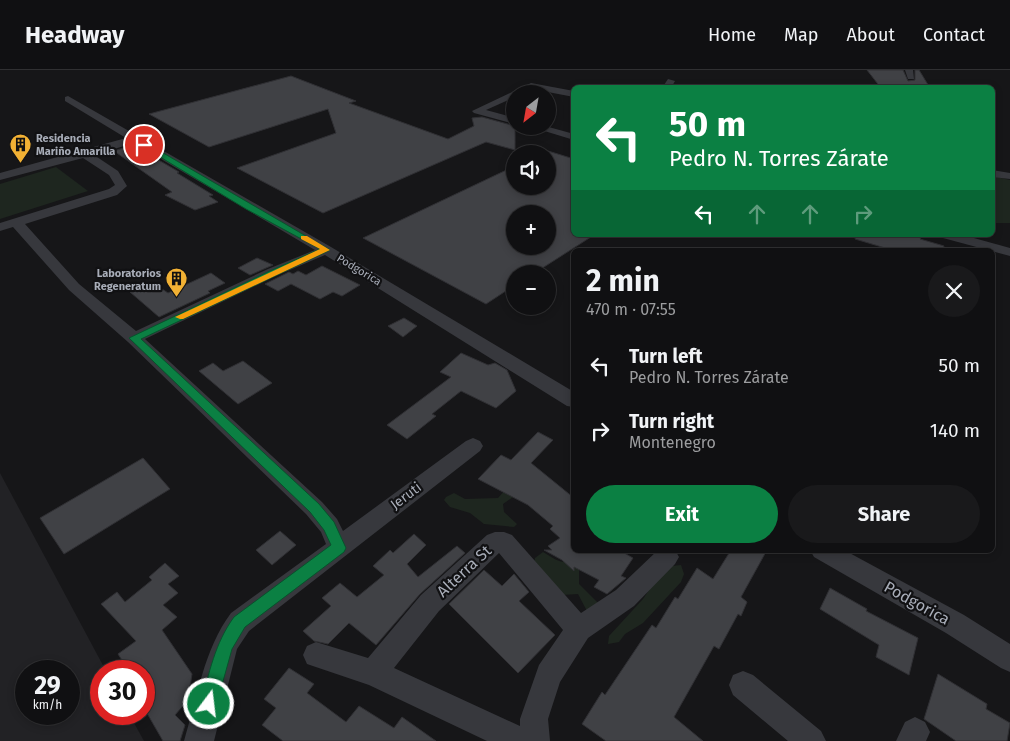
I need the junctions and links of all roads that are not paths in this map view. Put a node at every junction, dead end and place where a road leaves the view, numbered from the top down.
1 (556, 91) edge
2 (571, 93) edge
3 (506, 97) edge
4 (68, 99) dead end
5 (506, 118) edge
6 (556, 132) edge
7 (571, 136) edge
8 (135, 139) junction
9 (85, 154) junction
10 (995, 174) edge
11 (1010, 176) edge
12 (0, 177) edge
13 (8, 225) edge
14 (955, 237) edge
15 (326, 250) junction
16 (1010, 252) edge
17 (134, 338) junction
18 (571, 399) edge
19 (473, 446) dead end
20 (339, 548) junction
21 (827, 553) edge
22 (667, 557) dead end
23 (579, 629) junction
24 (316, 655) dead end
25 (1010, 658) edge
26 (373, 673) junction
27 (743, 685) dead end
28 (199, 741) edge
29 (519, 741) edge
30 (535, 741) edge
31 (811, 741) edge

1 - 2 street
3 - 5 street
4 - 8 street, Podgorica
6 - 7 street
8 - 9 street
8 - 15 street, Podgorica
9 - 12 street
9 - 13 street
10 - 11 street
13 - 17 street
14 - 16 street
15 - 17 street
15 - 18 street, Podgorica
17 - 20 street
19 - 20 street, Jeruti
20 - 28 street
21 - 25 street, Podgorica
22 - 23 street
23 - 26 street, Alterra St
23 - 30 street
24 - 26 street
26 - 29 street
27 - 31 street

